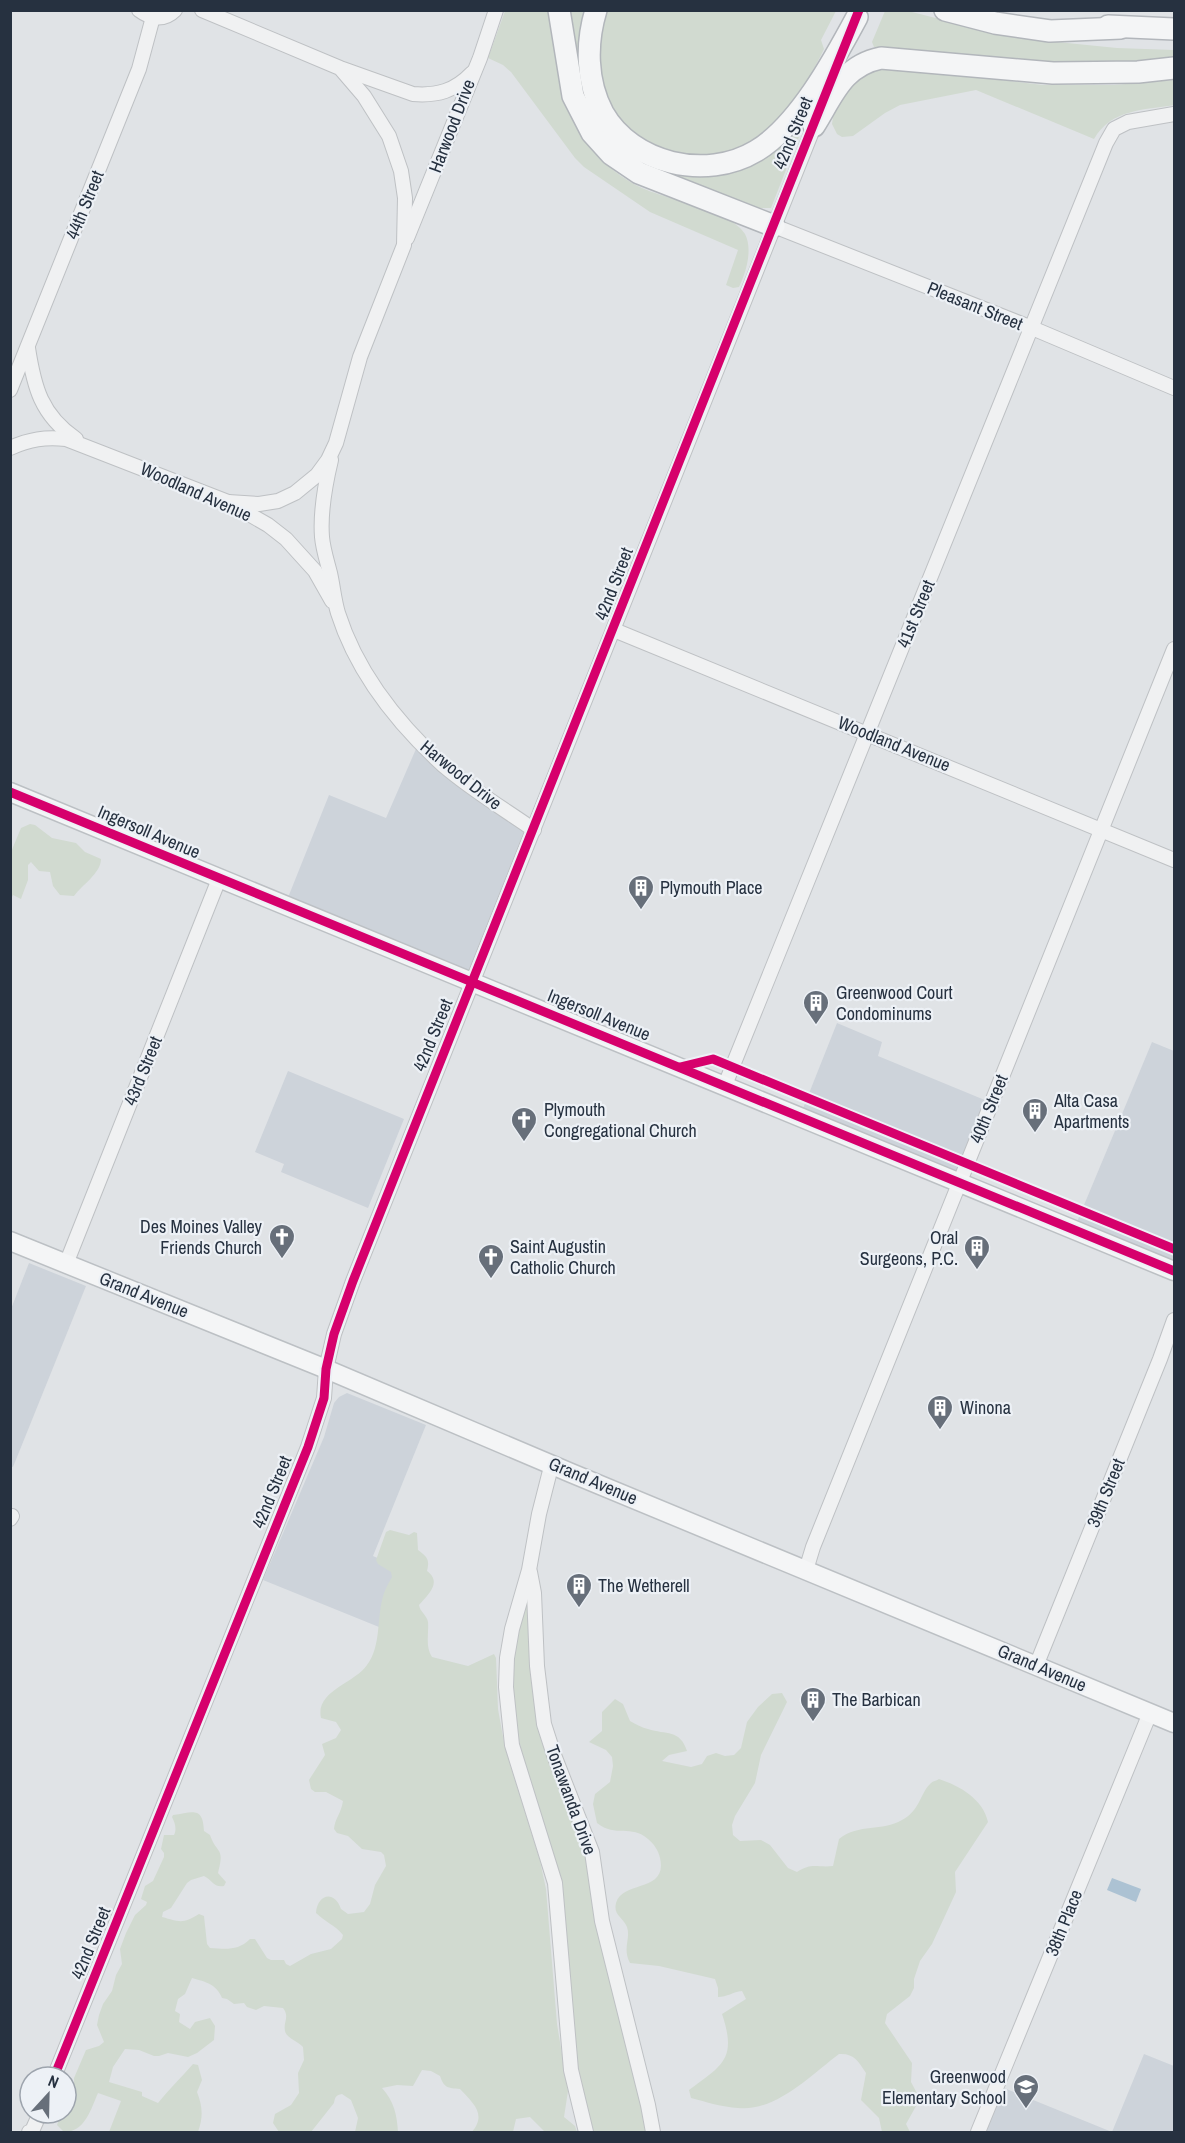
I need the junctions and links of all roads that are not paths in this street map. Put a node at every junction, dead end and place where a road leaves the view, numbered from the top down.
1 (139, 10) edge
2 (175, 10) edge
3 (202, 10) edge
4 (496, 10) edge
5 (559, 10) edge
6 (596, 10) edge
7 (945, 10) edge
8 (1013, 10) edge
9 (858, 14) edge
10 (153, 17) junction
11 (1121, 28) junction
12 (1174, 29) edge
13 (340, 68) junction
14 (1174, 68) edge
15 (474, 72) junction
16 (1174, 114) edge
17 (814, 126) junction
18 (774, 226) junction
19 (404, 245) junction
20 (1032, 328) junction
21 (28, 347) junction
22 (1174, 388) edge
23 (10, 390) edge
24 (336, 443) junction
25 (85, 445) junction
26 (10, 448) edge
27 (228, 502) junction
28 (338, 613) junction
29 (614, 630) junction
30 (1174, 649) edge
31 (868, 734) junction
32 (10, 792) edge
33 (534, 830) junction
34 (1102, 830) junction
35 (1174, 860) edge
36 (219, 879) junction
37 (472, 981) junction
38 (725, 1085) junction
39 (960, 1182) junction
40 (10, 1241) edge
41 (66, 1264) junction
42 (1174, 1271) edge
43 (1174, 1320) edge
44 (326, 1369) junction
45 (552, 1464) junction
46 (529, 1570) junction
47 (806, 1570) junction
48 (1036, 1666) junction
49 (1150, 1713) junction
50 (1174, 1723) edge
51 (59, 2065) edge
52 (586, 2133) edge
53 (653, 2133) edge
54 (978, 2133) edge

1 - 10 street
2 - 10 street
3 - 13 street, Harwood Drive
4 - 15 street
5 - 18 highway
6 - 9 highway
7 - 11 highway
8 - 11 highway
9 - 17 street, 42nd Street
10 - 21 street, 44th Street
11 - 12 highway
13 - 15 street, Harwood Drive
13 - 19 street, Harwood Drive
14 - 17 highway
15 - 19 street, Harwood Drive
16 - 20 street, 41st Street
17 - 18 street, 42nd Street
18 - 20 street, Pleasant Street
18 - 29 street, 42nd Street
19 - 24 street, Harwood Drive
20 - 22 street, Pleasant Street
20 - 31 street, 41st Street
21 - 23 street, 44th Street
21 - 25 street, Woodland Avenue
24 - 27 street, Harwood Drive
24 - 28 street, Harwood Drive
25 - 26 street, Woodland Avenue
25 - 27 street, Woodland Avenue
27 - 28 street, Woodland Avenue
28 - 33 street, Harwood Drive
29 - 31 street, Woodland Avenue
29 - 33 street, 42nd Street
30 - 34 street, 40th Street
31 - 34 street, Woodland Avenue
31 - 38 street, 41st Street
32 - 36 main road, Ingersoll Avenue
33 - 37 street, 42nd Street
34 - 35 street, Woodland Avenue
34 - 39 street, 40th Street
36 - 37 main road, Ingersoll Avenue
36 - 41 street, 43rd Street
37 - 38 main road, Ingersoll Avenue
37 - 44 street, 42nd Street
38 - 39 main road, Ingersoll Avenue
39 - 42 main road, Ingersoll Avenue
39 - 47 street, 40th Street
40 - 41 main road, Grand Avenue
41 - 44 main road, Grand Avenue
43 - 48 street, 39th Street
44 - 45 main road, Grand Avenue
44 - 51 street, 42nd Street
45 - 46 street, Tonawanda Drive
45 - 47 main road, Grand Avenue
46 - 52 street, Tonawanda Drive
46 - 53 street, Tonawanda Drive
47 - 48 main road, Grand Avenue
48 - 49 main road, Grand Avenue
49 - 50 main road, Grand Avenue
49 - 54 street, 38th Place

